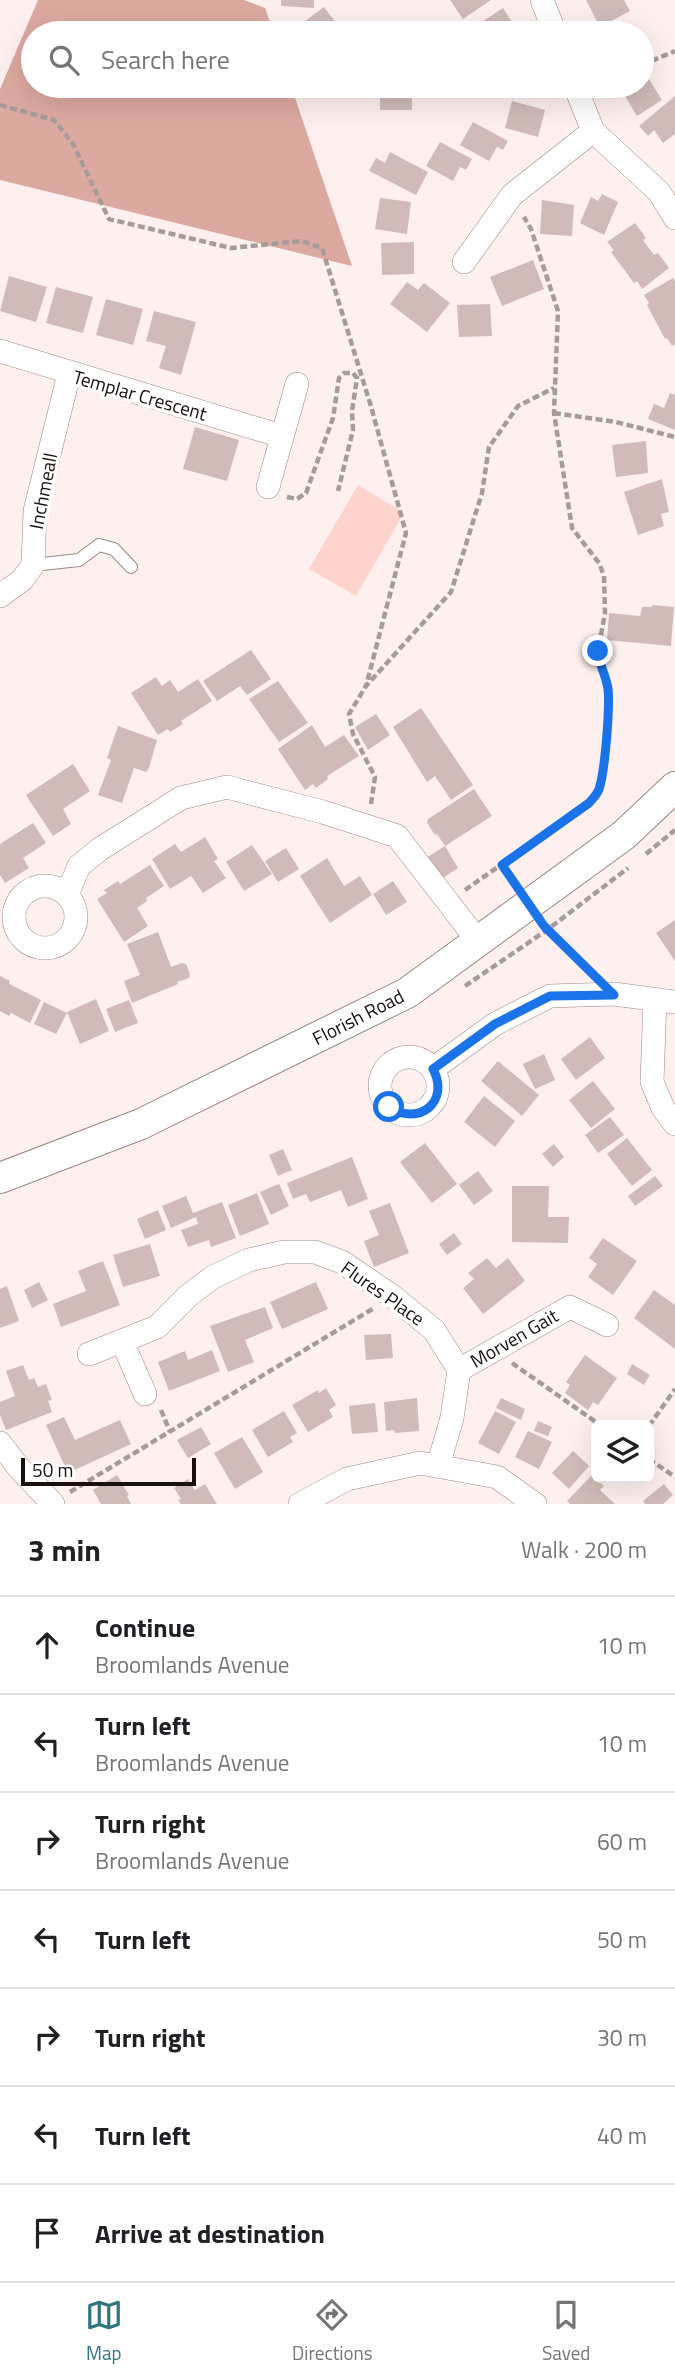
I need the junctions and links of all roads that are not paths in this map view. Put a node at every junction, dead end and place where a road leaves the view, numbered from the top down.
1 (542, 0) edge
2 (550, 21) edge
3 (580, 98) edge
4 (593, 131) junction
5 (675, 218) edge
6 (464, 262) dead end
7 (0, 351) edge
8 (69, 374) junction
9 (297, 384) dead end
10 (281, 436) junction
11 (268, 487) road end
12 (33, 565) junction
13 (131, 566) dead end
14 (0, 596) edge
15 (675, 787) edge
16 (66, 895) junction
17 (9, 937) edge
18 (478, 942) junction
19 (665, 1001) edge
20 (433, 1069) dead end
21 (675, 1124) edge
22 (0, 1178) edge
23 (607, 1325) dead end
24 (122, 1341) junction
25 (89, 1354) dead end
26 (459, 1370) junction
27 (145, 1394) dead end
28 (0, 1443) edge
29 (438, 1466) junction
30 (52, 1504) edge
31 (300, 1504) edge
32 (535, 1504) edge

1 - 2 street
3 - 4 street
4 - 5 street
4 - 6 street
7 - 8 street, Templar Crescent
8 - 10 street, Templar Crescent
8 - 12 street, Inchmeall
9 - 10 street
10 - 11 street
12 - 13 lane
12 - 14 street
15 - 18 street, Florish Road
16 - 17 street
16 - 17 street
16 - 18 street
18 - 22 street, Florish Road
19 - 20 street
19 - 21 street
23 - 26 street, Morven Gait
24 - 25 street, Flures Place
24 - 26 street, Flures Place
24 - 27 street
26 - 29 street
28 - 30 street
29 - 31 street
29 - 32 street

